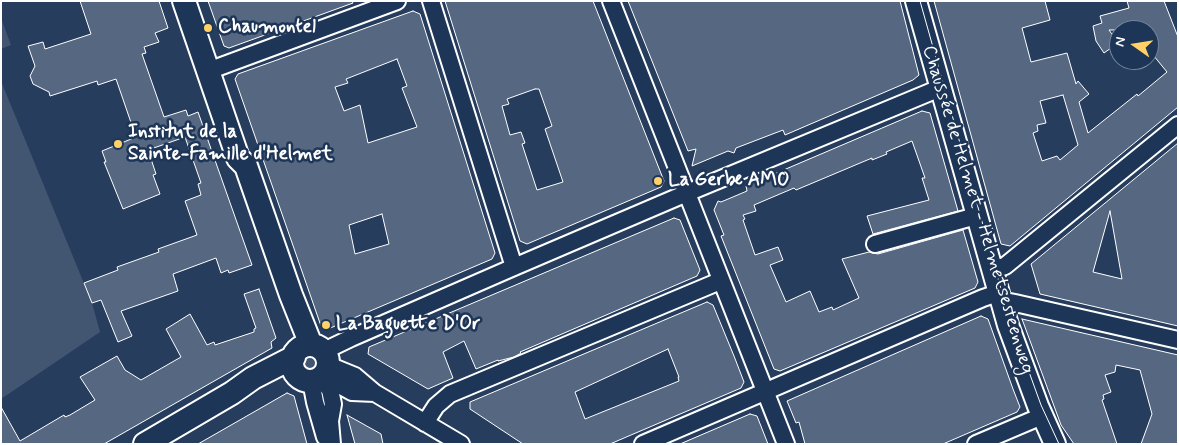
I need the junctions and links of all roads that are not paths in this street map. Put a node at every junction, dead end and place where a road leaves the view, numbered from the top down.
1 (184, 1) edge
2 (396, 1) edge
3 (431, 1) edge
4 (611, 1) edge
5 (916, 1) edge
6 (208, 71) junction
7 (940, 88) junction
8 (1178, 125) edge
9 (687, 193) junction
10 (976, 216) junction
11 (875, 244) dead end
12 (514, 267) junction
13 (992, 270) junction
14 (720, 281) junction
15 (1000, 299) junction
16 (1178, 340) edge
17 (312, 365) junction
18 (347, 390) junction
19 (766, 392) junction
20 (375, 393) junction
21 (333, 404) junction
22 (1042, 416) junction
23 (425, 423) junction
24 (145, 444) edge
25 (328, 444) edge
26 (332, 444) edge
27 (461, 444) edge
28 (643, 444) edge
29 (786, 444) edge
30 (976, 444) edge
31 (1055, 444) edge

1 - 6 main road
2 - 6 street
3 - 12 street
4 - 9 street
5 - 7 street, Chaussée de Helmet - Helmetsesteenweg
6 - 17 main road
7 - 9 street
7 - 10 street, Chaussée de Helmet - Helmetsesteenweg
8 - 13 street
9 - 12 street
9 - 14 street
10 - 11 street
10 - 13 street, Chaussée de Helmet - Helmetsesteenweg
12 - 17 street
13 - 15 street, Chaussée de Helmet - Helmetsesteenweg
14 - 19 street
14 - 23 street
15 - 16 street
15 - 19 street
15 - 22 street, Chaussée de Helmet - Helmetsesteenweg
17 - 18 street
17 - 20 street
17 - 21 street
17 - 24 main road
17 - 25 street
18 - 20 street
18 - 21 street
19 - 28 street
19 - 29 street
20 - 23 street
21 - 26 street
22 - 30 street
22 - 31 street, Chaussée de Helmet - Helmetsesteenweg
23 - 27 street

